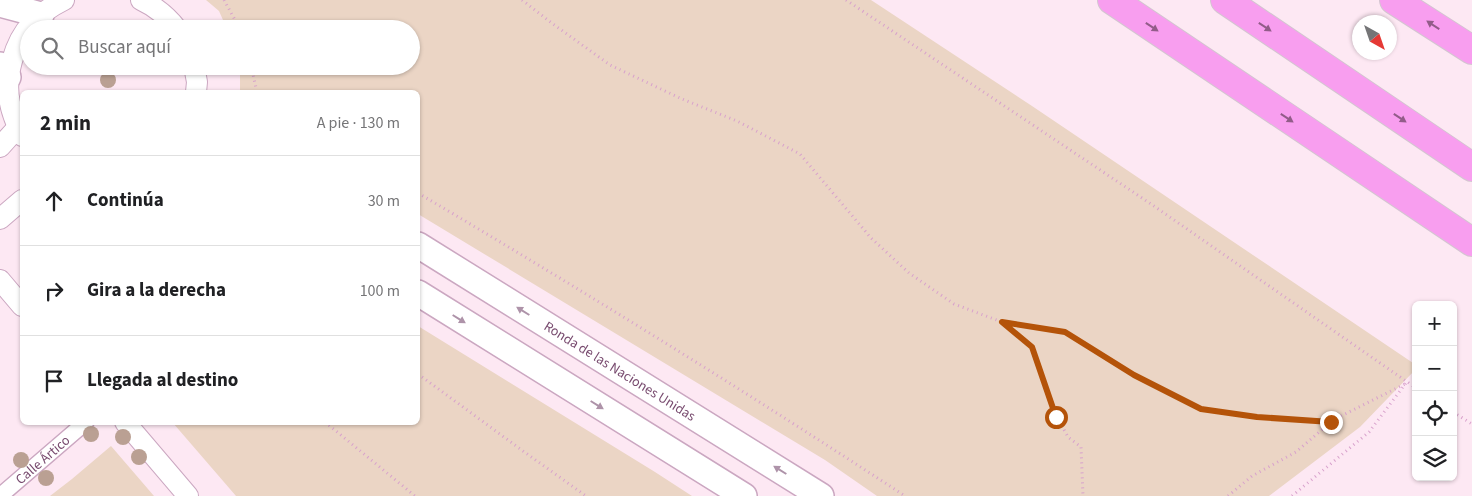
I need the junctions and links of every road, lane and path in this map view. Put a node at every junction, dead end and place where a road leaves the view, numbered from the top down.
1 (64, 0) edge
2 (141, 0) edge
3 (224, 0) edge
4 (522, 0) edge
5 (846, 0) edge
6 (1112, 0) edge
7 (1225, 0) edge
8 (1394, 0) edge
9 (0, 4) edge
10 (41, 15) junction
11 (35, 20) edge
12 (170, 20) edge
13 (235, 20) edge
14 (20, 42) edge
15 (1472, 50) edge
16 (4, 71) edge
17 (196, 75) edge
18 (253, 75) edge
19 (196, 90) edge
20 (257, 90) edge
21 (20, 131) edge
22 (0, 147) edge
23 (1472, 167) edge
24 (420, 194) edge
25 (20, 202) edge
26 (1412, 202) junction
27 (0, 219) edge
28 (1472, 242) edge
29 (420, 246) edge
30 (1472, 258) edge
31 (0, 280) edge
32 (420, 294) edge
33 (20, 304) edge
34 (1002, 322) junction
35 (420, 375) edge
36 (1407, 383) junction
37 (1412, 386) edge
38 (1457, 415) edge
39 (1331, 422) junction
40 (1472, 424) edge
41 (83, 425) edge
42 (128, 425) edge
43 (329, 425) edge
44 (0, 496) edge
45 (188, 496) edge
46 (415, 496) edge
47 (586, 496) edge
48 (744, 496) edge
49 (821, 496) edge
50 (905, 496) edge
51 (1083, 496) edge
52 (1228, 496) edge
53 (1292, 496) edge

1 - 10 street
2 - 12 street
3 - 13 path
4 - 34 path
5 - 36 path
6 -> 26 highway
7 -> 23 highway
15 -> 8 highway
9 - 10 street
10 - 11 street
14 - 16 street
16 - 21 street
17 - 19 street
18 - 20 path
21 - 22 street
24 - 50 path
25 - 27 street
26 - 28 highway
26 - 30 highway
49 -> 29 street, Ronda de las Naciones Unidas
31 - 33 street
32 -> 48 street
34 - 39 path
34 - 51 path
35 - 47 path
36 - 37 path
36 - 39 path
36 - 53 path
38 - 40 path
39 - 52 path
41 - 44 street, Calle Ártico
42 - 45 street
43 - 46 path

